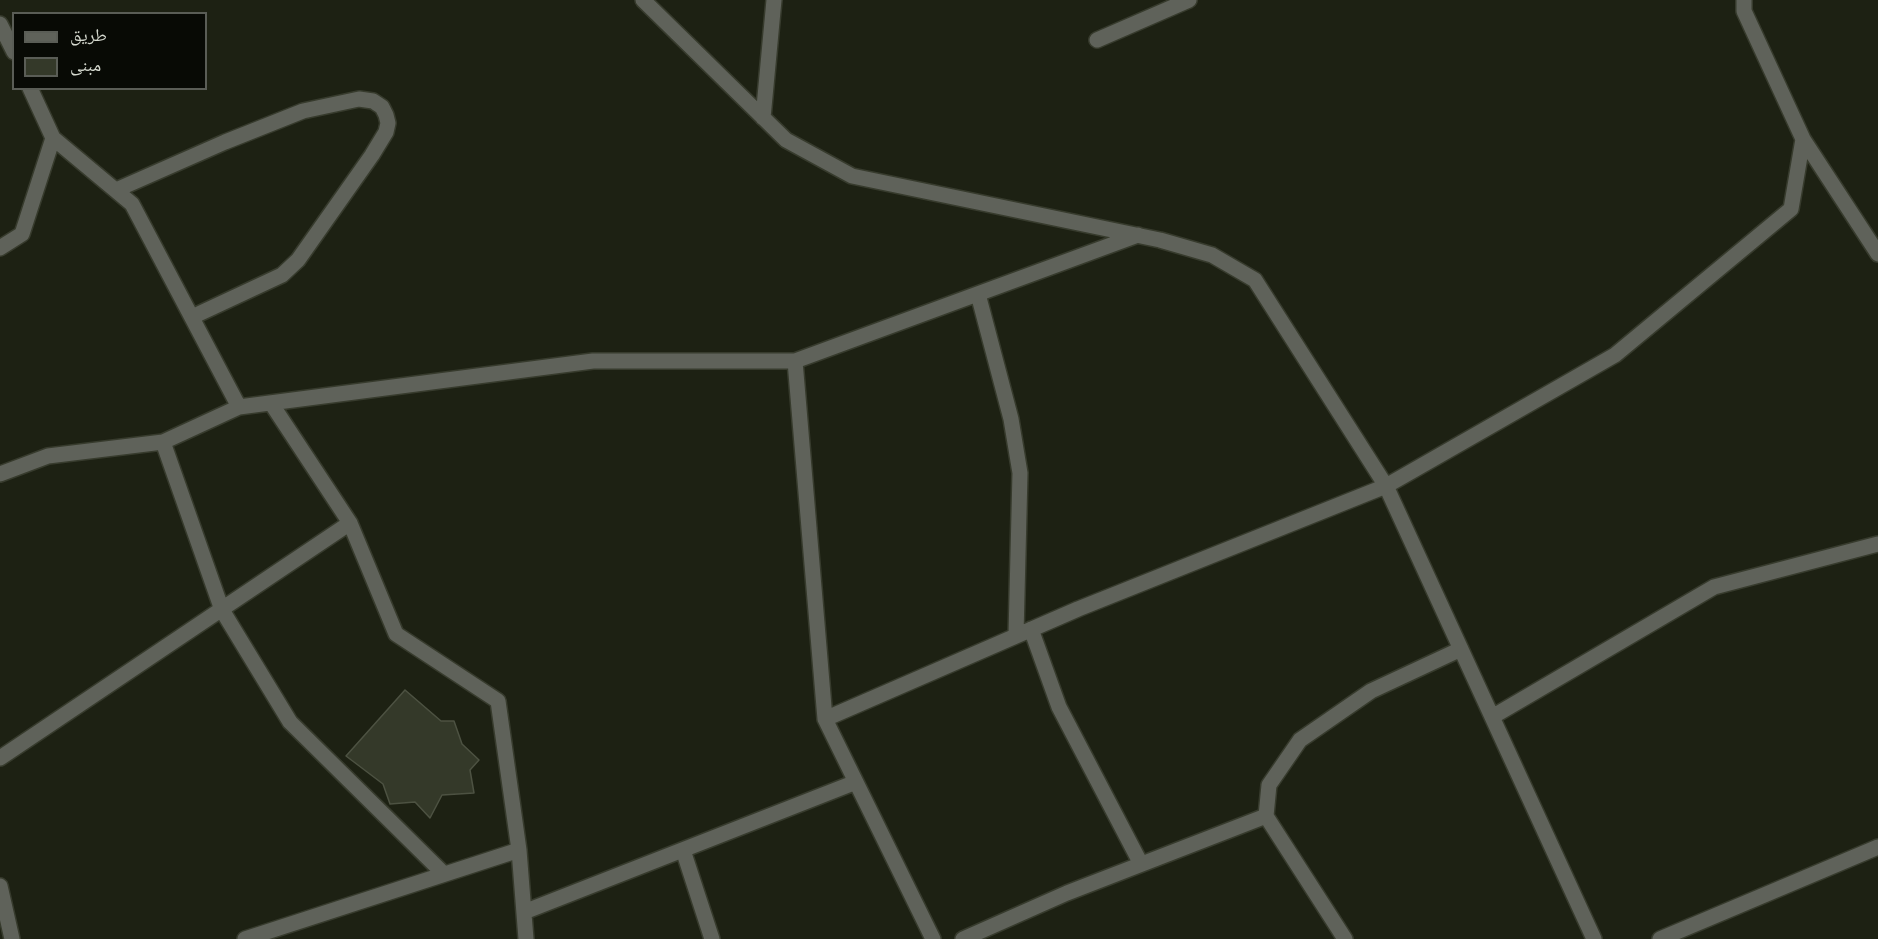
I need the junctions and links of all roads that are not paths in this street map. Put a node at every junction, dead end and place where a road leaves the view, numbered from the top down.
1 (643, 0) edge
2 (774, 0) edge
3 (1189, 0) edge
4 (1744, 0) edge
5 (0, 24) edge
6 (1097, 40) dead end
7 (12, 48) edge
8 (31, 90) edge
9 (763, 118) junction
10 (53, 138) junction
11 (1803, 139) junction
12 (116, 190) junction
13 (1138, 235) junction
14 (0, 248) edge
15 (1878, 254) edge
16 (978, 294) junction
17 (192, 317) junction
18 (795, 361) junction
19 (271, 403) junction
20 (239, 407) junction
21 (163, 442) junction
22 (0, 474) edge
23 (1386, 486) junction
24 (351, 523) junction
25 (1878, 544) edge
26 (222, 610) junction
27 (1031, 629) junction
28 (1016, 635) junction
29 (1461, 649) junction
30 (1492, 717) junction
31 (825, 718) junction
32 (0, 758) edge
33 (856, 782) junction
34 (1266, 816) junction
35 (1878, 847) edge
36 (519, 849) junction
37 (683, 850) junction
38 (1140, 864) junction
39 (444, 874) junction
40 (0, 886) edge
41 (524, 912) junction
42 (8, 938) edge
43 (245, 939) edge
44 (526, 939) edge
45 (712, 939) edge
46 (933, 939) edge
47 (963, 939) edge
48 (1345, 939) edge
49 (1594, 939) edge
50 (1660, 939) edge

1 - 9 street
2 - 9 street
3 - 6 street
4 - 11 street
5 - 7 street
8 - 10 street
9 - 13 street
10 - 12 street
10 - 14 street
11 - 15 street
11 - 23 street
12 - 17 street
12 - 17 street
13 - 16 street
13 - 23 street
16 - 18 street
16 - 28 street
17 - 20 street
18 - 19 street
18 - 31 street
19 - 20 street
19 - 24 street
20 - 21 street
21 - 22 street
21 - 26 street
23 - 27 street
23 - 29 street
24 - 26 street
24 - 36 street
25 - 30 street
26 - 32 street
26 - 39 street
27 - 28 street
27 - 38 street
28 - 31 street
29 - 30 street
29 - 34 street
30 - 49 street
31 - 33 street
33 - 37 street
33 - 46 street
34 - 38 street
34 - 48 street
35 - 50 street
36 - 39 street
36 - 41 street
37 - 41 street
37 - 45 street
38 - 47 street
39 - 43 street
40 - 42 street
41 - 44 street

